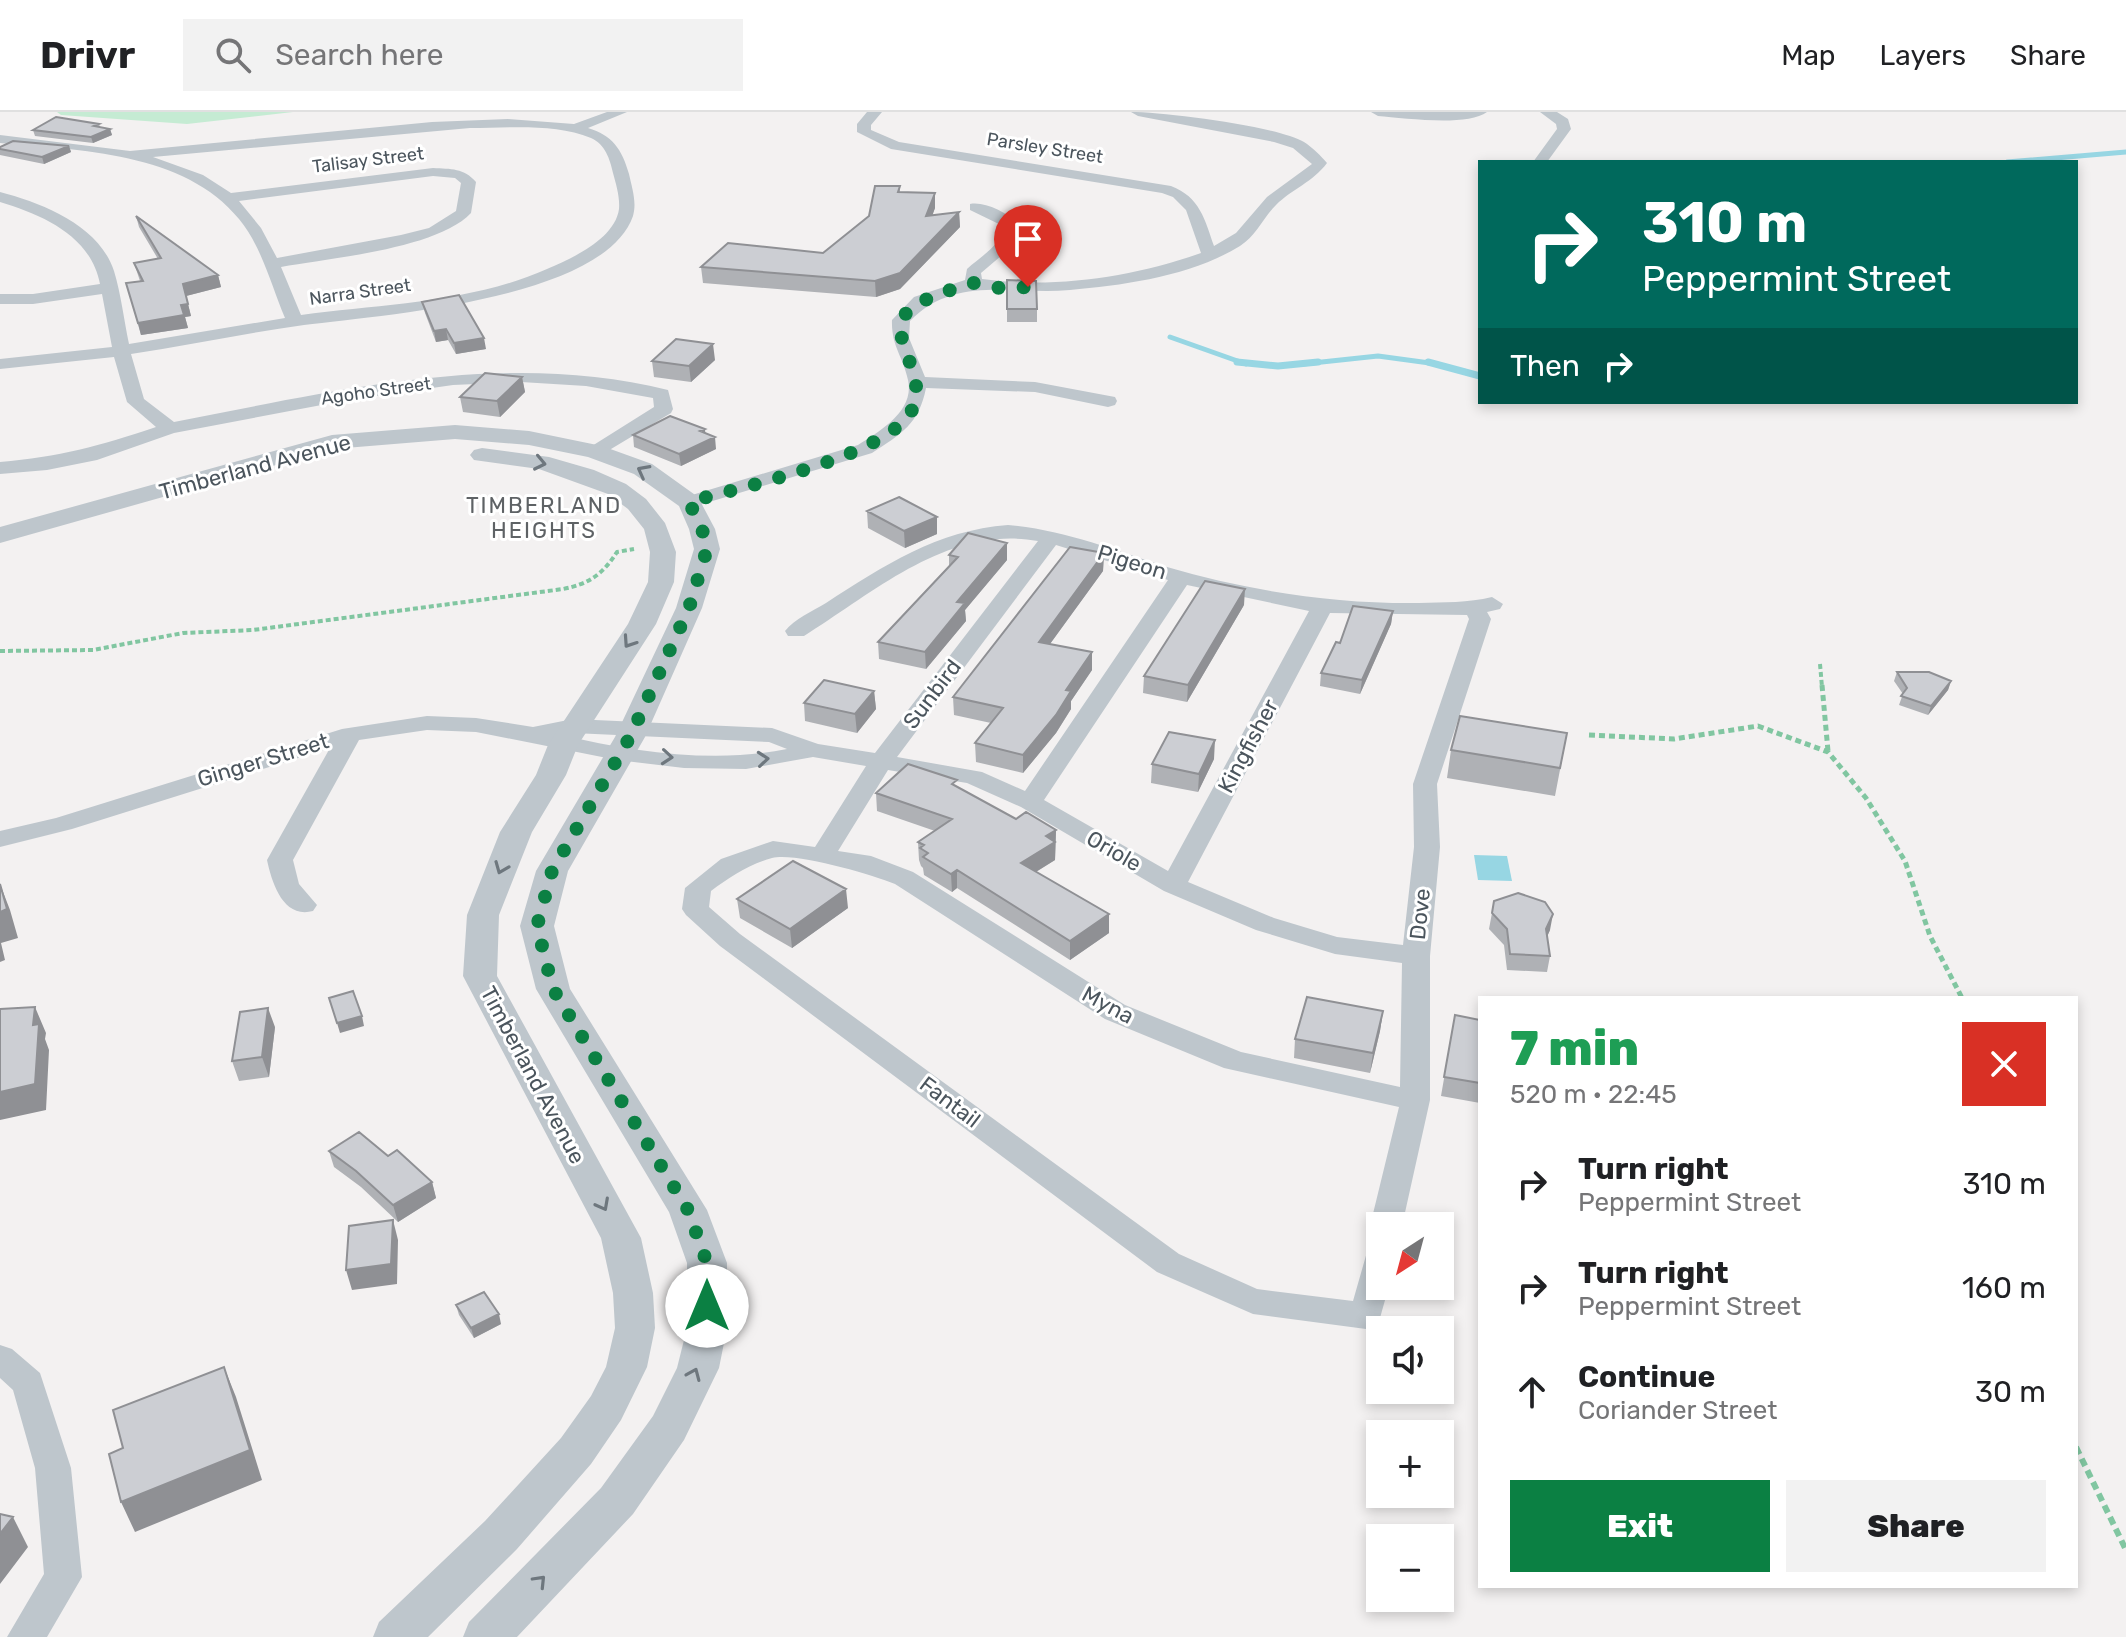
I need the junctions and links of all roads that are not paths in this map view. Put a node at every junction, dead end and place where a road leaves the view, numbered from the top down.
1 (620, 112) edge
2 (875, 112) edge
3 (1138, 112) edge
4 (1209, 112) edge
5 (1378, 112) edge
6 (1480, 112) edge
7 (1547, 112) edge
8 (1187, 123) junction
9 (580, 126) junction
10 (0, 139) edge
11 (133, 155) junction
12 (1541, 160) edge
13 (0, 197) edge
14 (229, 198) junction
15 (975, 207) dead end
16 (1209, 254) junction
17 (270, 264) junction
18 (974, 283) junction
19 (107, 288) junction
20 (0, 299) edge
21 (295, 321) junction
22 (121, 351) junction
23 (0, 364) edge
24 (918, 382) junction
25 (1108, 401) dead end
26 (170, 428) junction
27 (594, 451) junction
28 (0, 468) edge
29 (205, 488) junction
30 (689, 502) junction
31 (0, 535) edge
32 (1050, 539) junction
33 (0, 553) edge
34 (1181, 577) junction
35 (1323, 606) junction
36 (1483, 606) joint
37 (796, 631) dead end
38 (350, 734) junction
39 (556, 735) junction
40 (626, 741) junction
41 (813, 750) joint
42 (881, 761) junction
43 (1030, 802) junction
44 (0, 839) edge
45 (823, 855) junction
46 (1173, 885) junction
47 (304, 905) dead end
48 (1416, 956) junction
49 (1415, 1100) junction
50 (1389, 1212) edge
51 (1370, 1300) edge
52 (0, 1358) edge
53 (26, 1637) edge
54 (396, 1637) edge
55 (486, 1637) edge

1 - 9 street
2 - 16 street, Parsley Street
3 - 8 street
4 - 8 street
5 - 6 street
7 - 12 street
8 - 16 street
9 - 11 street, Narra Street
9 - 21 street, Narra Street
10 - 11 street
11 - 14 street
13 - 19 street
14 - 17 street
14 - 17 street, Talisay Street
15 - 18 street
16 - 18 street
17 - 21 street
18 - 24 street
19 - 20 street
19 - 22 street
21 - 22 street, Narra Street
22 - 23 street, Narra Street
22 - 26 street
24 - 25 street
24 - 30 street
26 - 27 street, Agoho Street
26 - 28 street, Agoho Street
27 - 29 street, Timberland Avenue
30 -> 27 street, Timberland Avenue
29 - 31 street, Timberland Avenue
29 - 33 street, Timberland Avenue
29 -> 39 street, Timberland Avenue
30 - 40 street
32 - 34 street, Pigeon
32 - 37 street, Pigeon
32 - 42 street, Sunbird
34 - 35 street, Pigeon
34 - 43 street
35 - 36 street, Pigeon
35 - 46 street, Kingfisher
36 - 48 street, Dove
38 - 39 street, Ginger Street
38 - 44 street, Ginger Street
38 - 47 street
39 - 40 street, Ginger Street
39 -> 54 street, Timberland Avenue
40 - 41 street, Ginger Street
55 -> 40 street
41 - 42 street, Oriole
42 - 43 street, Oriole
42 - 45 street, Sunbird
43 - 46 street, Oriole
45 - 49 street, Myna
45 - 51 street, Fantail
46 - 48 street, Oriole
48 - 49 street, Dove
49 - 50 street, Dove
52 - 53 street

